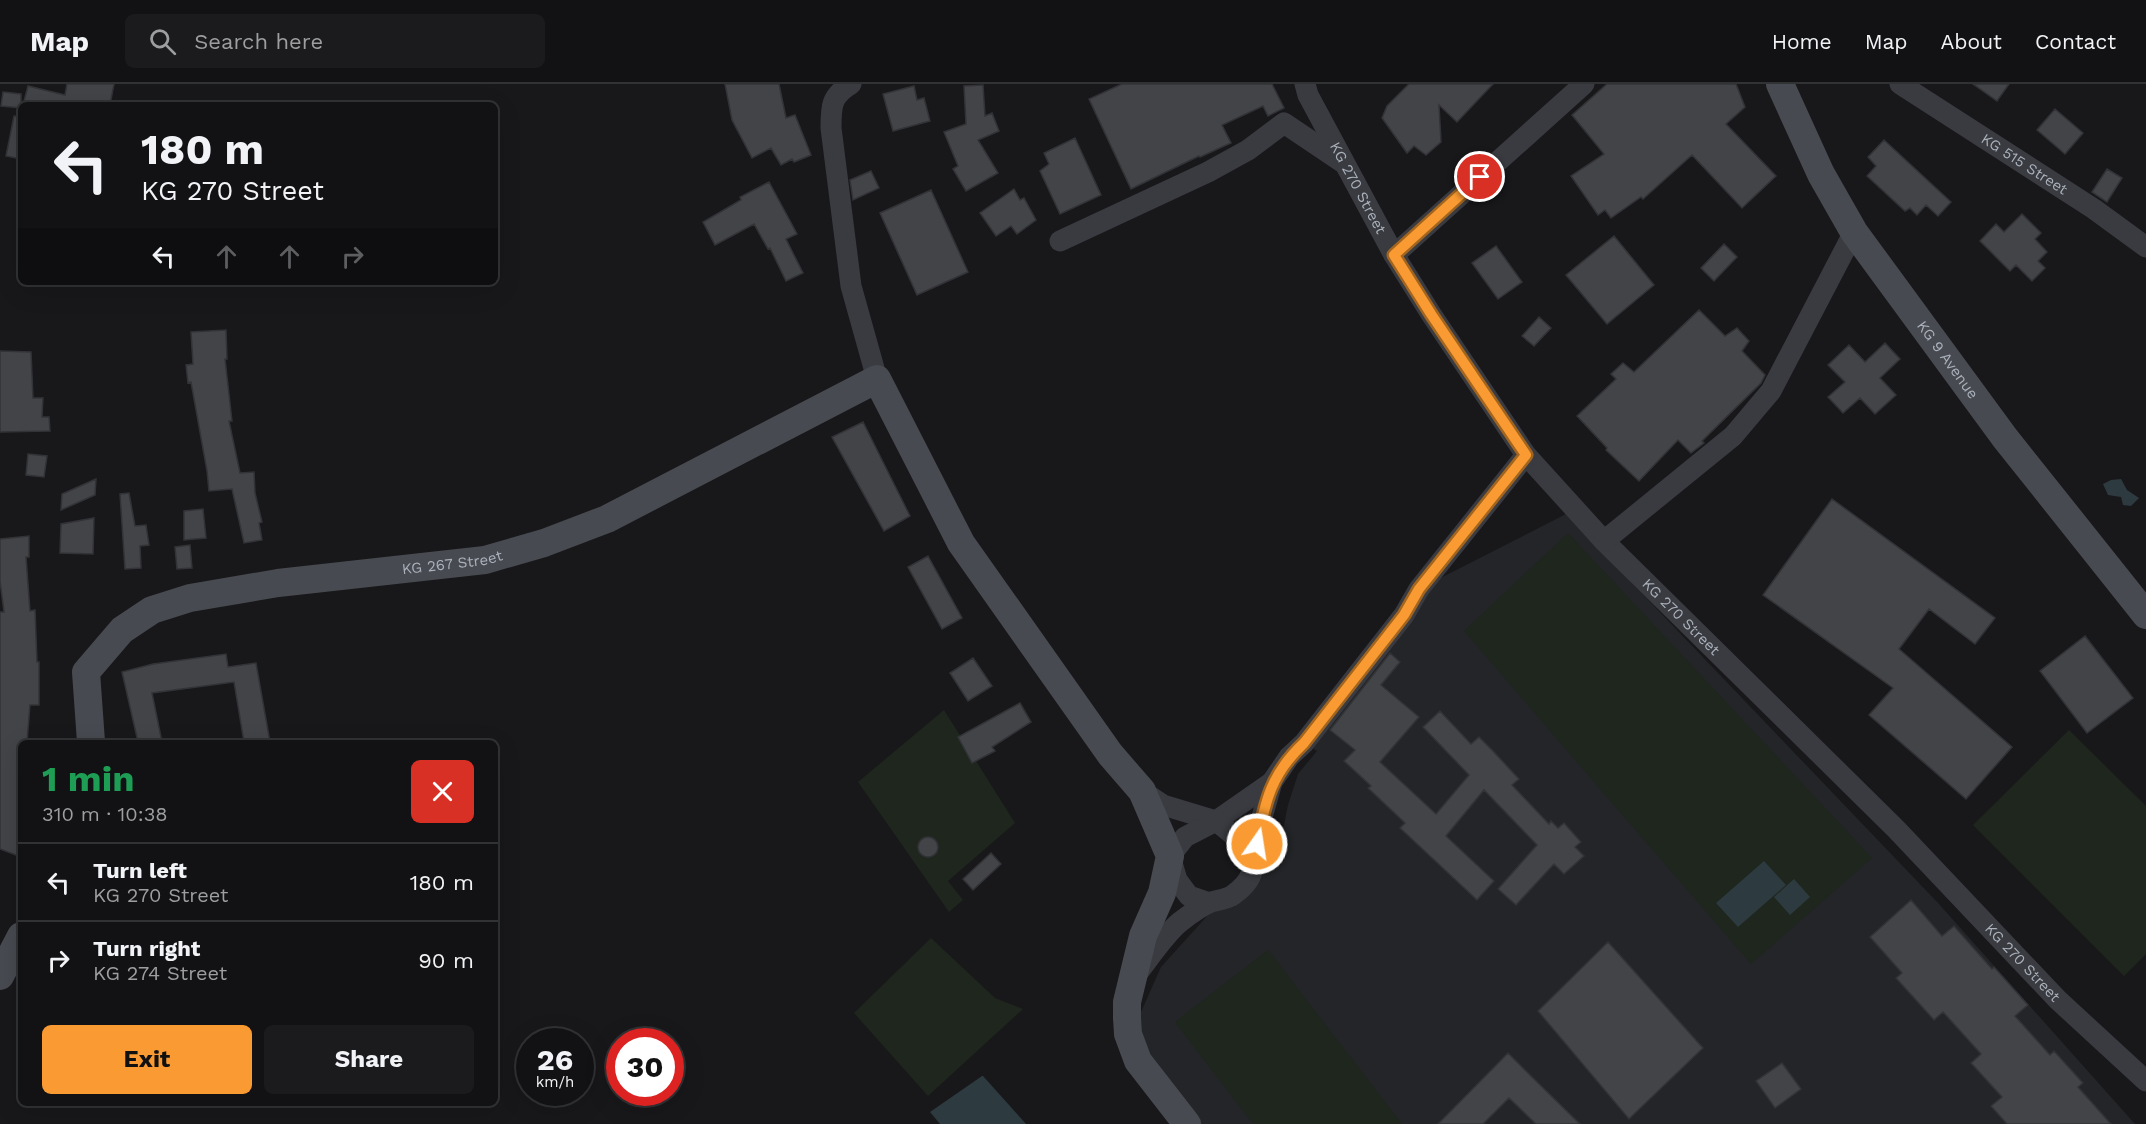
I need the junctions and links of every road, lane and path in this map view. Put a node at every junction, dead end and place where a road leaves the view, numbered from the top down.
1 (851, 84) edge
2 (1305, 84) edge
3 (1584, 84) edge
4 (1780, 84) edge
5 (1900, 84) edge
6 (1345, 164) junction
7 (1854, 232) junction
8 (1060, 241) dead end
9 (2146, 247) edge
10 (1394, 255) junction
11 (878, 379) junction
12 (1526, 455) junction
13 (1604, 541) junction
14 (2146, 615) edge
15 (91, 740) edge
16 (1272, 782) junction
17 (1142, 791) junction
18 (1216, 821) junction
19 (1170, 856) junction
20 (1253, 864) junction
21 (1209, 903) junction
22 (18, 942) edge
23 (0, 976) edge
24 (1134, 978) junction
25 (2146, 1081) edge
26 (1187, 1124) edge

1 - 11 street
2 - 6 street, KG 270 Street
3 - 10 street
4 - 7 street, KG 9 Avenue
5 - 9 street, KG 515 Street
6 - 8 street
6 - 10 street, KG 270 Street
7 - 13 street
7 - 14 street, KG 9 Avenue
10 - 12 street, KG 270 Street
11 - 15 street, KG 267 Street
11 - 17 street
12 - 13 street, KG 270 Street
12 - 16 street
13 - 25 street, KG 270 Street
16 - 18 street
16 - 20 street
17 - 18 street
17 - 19 street
18 - 19 street
18 - 20 street
19 - 21 street
19 - 24 street
20 - 21 street
21 - 24 street
22 - 23 street
24 - 26 street

